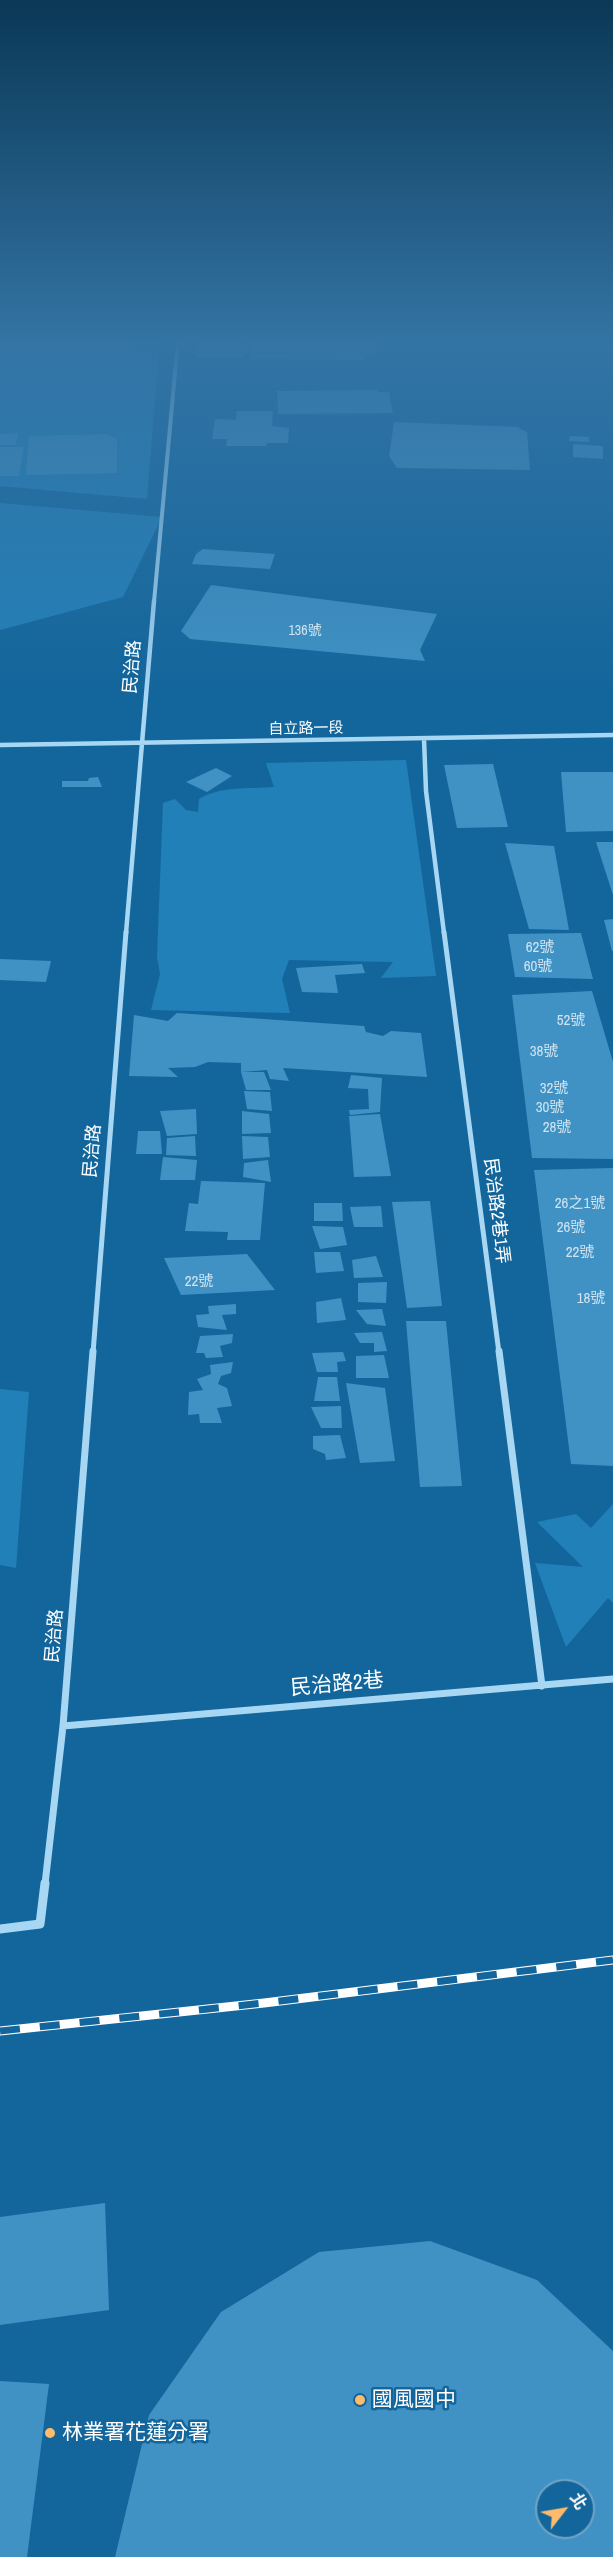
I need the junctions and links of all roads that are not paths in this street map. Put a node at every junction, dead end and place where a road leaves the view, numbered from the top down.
1 (167, 459) edge
2 (613, 735) edge
3 (424, 740) junction
4 (141, 743) junction
5 (0, 745) edge
6 (613, 1679) edge
7 (542, 1686) junction
8 (63, 1726) junction
9 (0, 1929) edge

1 - 4 street, 民治路
2 - 3 street, 自立路一段
3 - 4 street, 自立路一段
3 - 7 street, 民治路2巷1弄
4 - 5 street, 自立路一段
4 - 8 street, 民治路
6 - 7 street, 民治路2巷
7 - 8 street, 民治路2巷
8 - 9 street, 民治路

